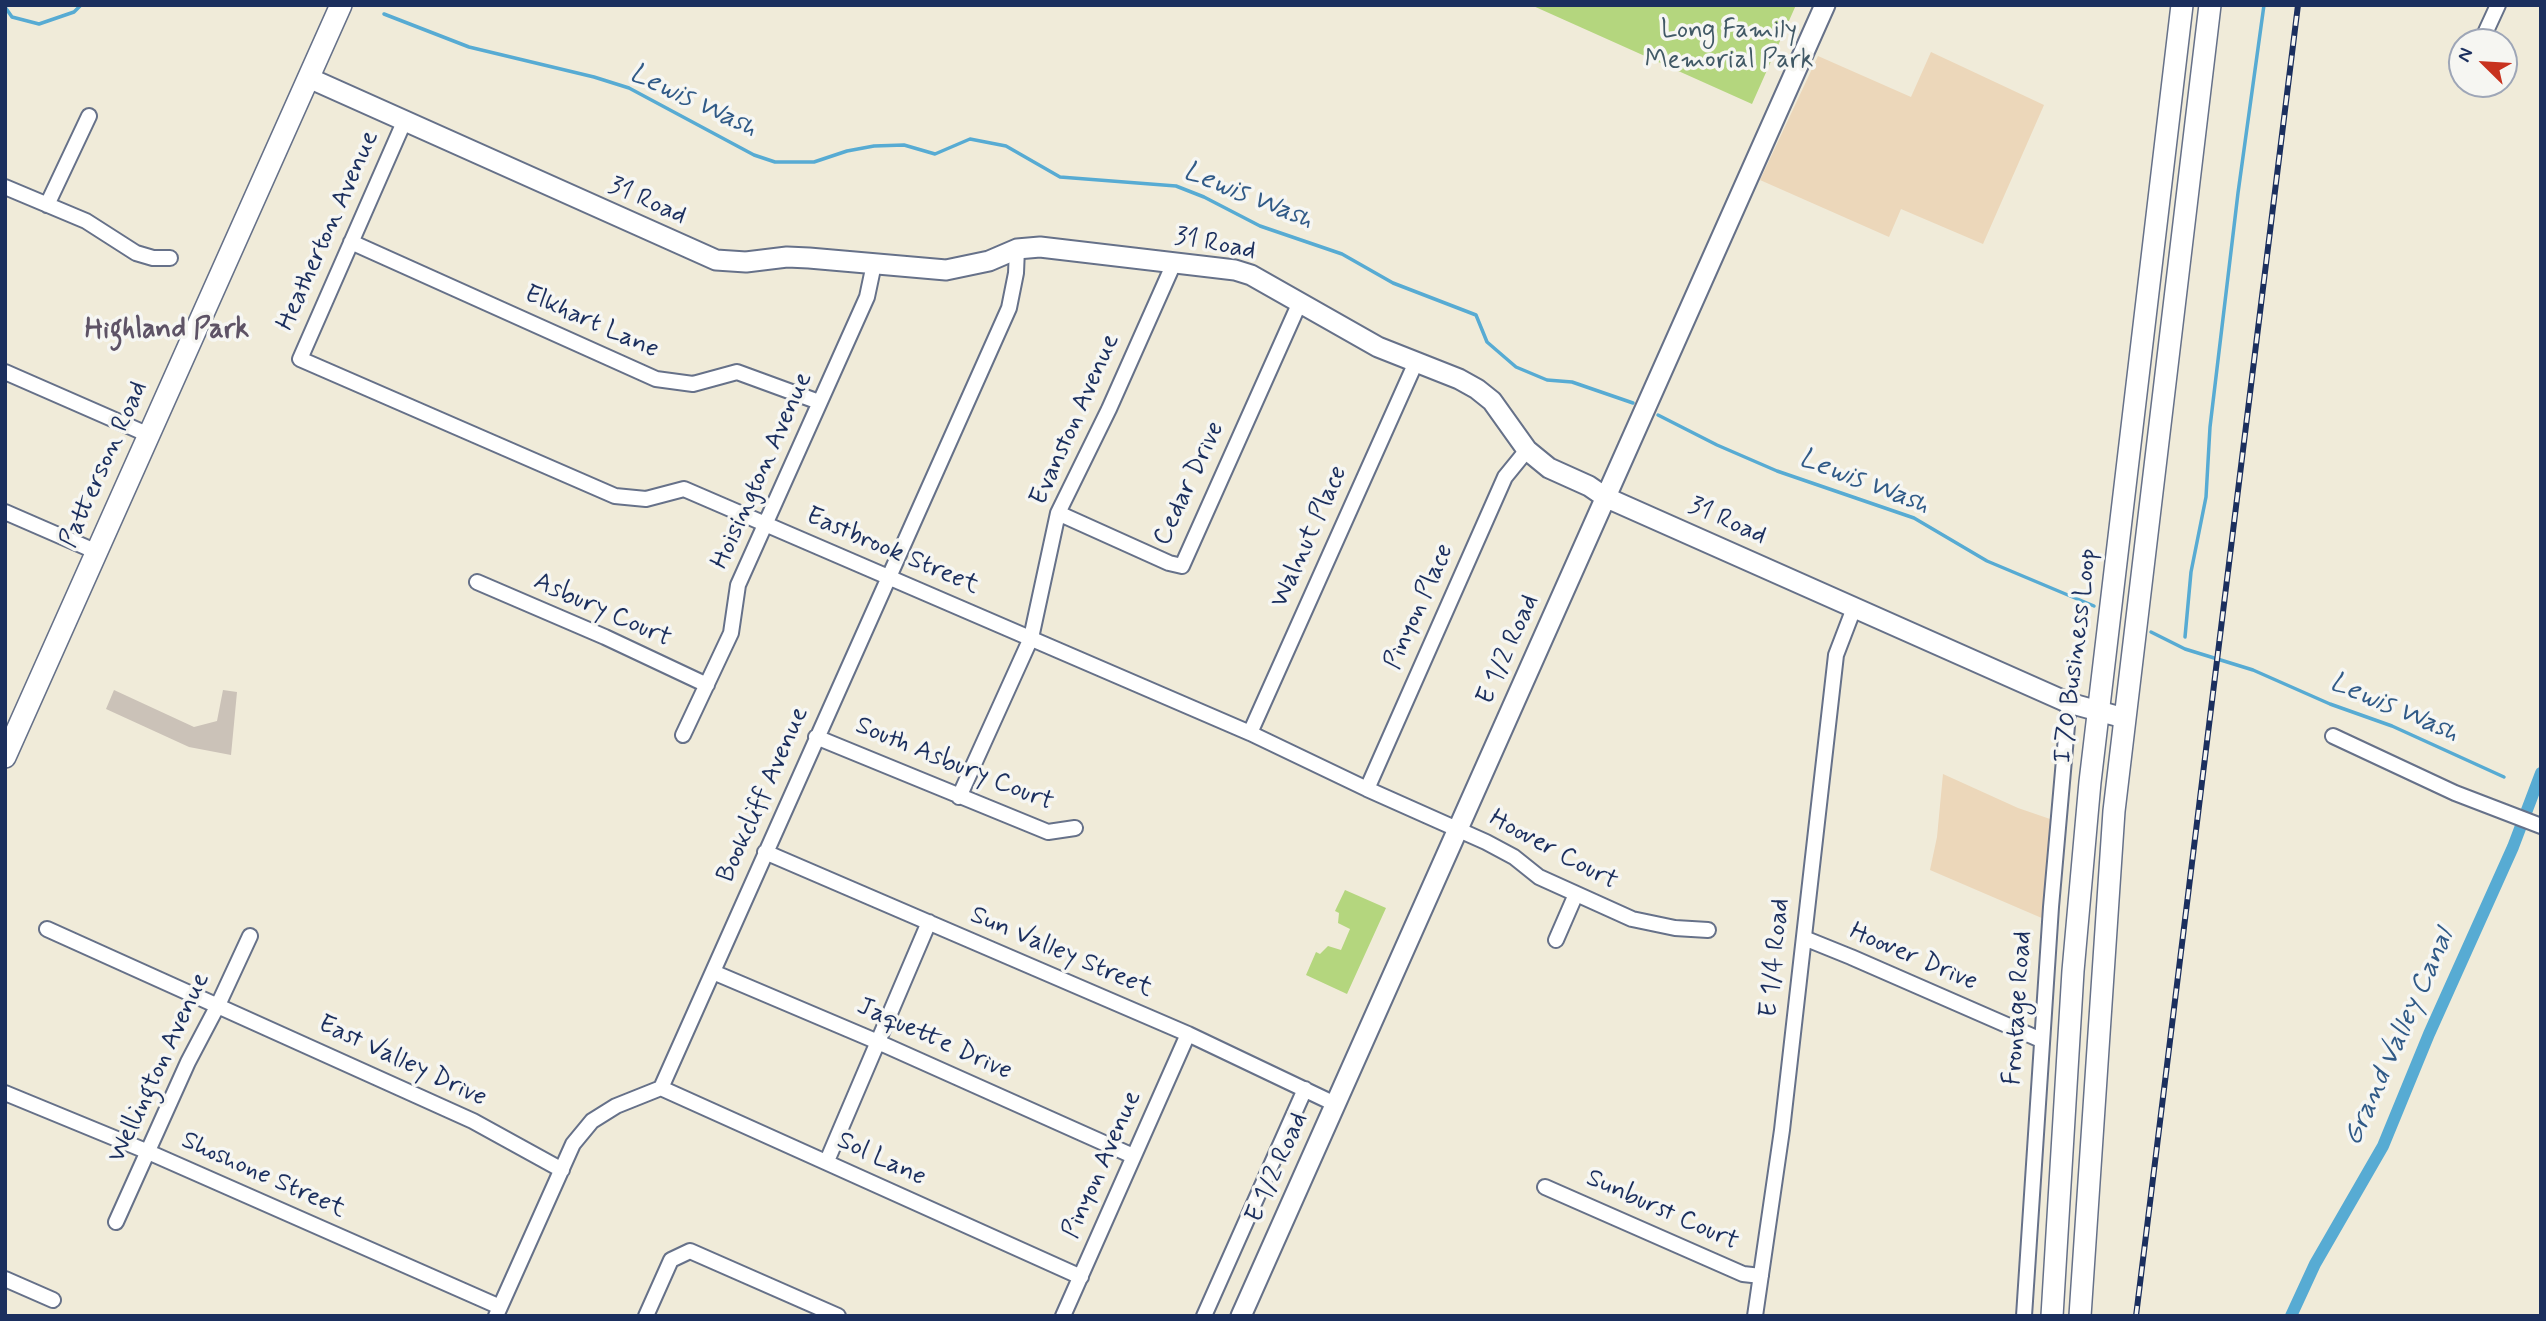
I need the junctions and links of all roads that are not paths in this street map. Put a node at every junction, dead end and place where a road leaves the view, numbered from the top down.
1 (341, 5) edge
2 (1825, 5) edge
3 (2182, 5) edge
4 (2210, 5) edge
5 (2498, 5) edge
6 (2487, 28) edge
7 (309, 78) junction
8 (89, 116) dead end
9 (404, 122) junction
10 (5, 187) edge
11 (47, 205) junction
12 (351, 242) junction
13 (1017, 249) junction
14 (170, 258) dead end
15 (1174, 263) junction
16 (874, 264) junction
17 (1300, 302) junction
18 (300, 359) joint
19 (1416, 362) junction
20 (5, 372) edge
21 (819, 402) junction
22 (149, 435) junction
23 (1527, 450) junction
24 (1605, 497) junction
25 (5, 512) edge
26 (1058, 513) junction
27 (766, 524) junction
28 (97, 552) junction
29 (890, 578) junction
30 (477, 582) dead end
31 (1854, 608) junction
32 (1031, 638) junction
33 (707, 685) junction
34 (2069, 703) junction
35 (2097, 711) junction
36 (2124, 718) junction
37 (1250, 733) junction
38 (683, 735) dead end
39 (2333, 736) dead end
40 (816, 737) junction
41 (5, 757) edge
42 (1367, 789) junction
43 (959, 797) junction
44 (2541, 826) edge
45 (1075, 828) dead end
46 (1458, 829) junction
47 (765, 852) junction
48 (1576, 894) junction
49 (929, 922) junction
50 (47, 929) dead end
51 (1707, 930) dead end
52 (250, 936) dead end
53 (1804, 938) junction
54 (1556, 940) dead end
55 (713, 972) junction
56 (218, 1005) junction
57 (1188, 1034) junction
58 (2041, 1040) junction
59 (878, 1042) junction
60 (661, 1087) junction
61 (1305, 1089) junction
62 (5, 1093) edge
63 (1335, 1104) junction
64 (146, 1151) junction
65 (1133, 1156) junction
66 (827, 1161) junction
67 (562, 1170) junction
68 (1545, 1186) dead end
69 (116, 1222) dead end
70 (1761, 1276) junction
71 (1081, 1277) junction
72 (5, 1279) edge
73 (53, 1300) dead end
74 (498, 1311) edge
75 (646, 1316) edge
76 (838, 1316) edge
77 (1063, 1316) edge
78 (1204, 1316) edge
79 (1241, 1316) edge
80 (1755, 1316) edge
81 (2024, 1316) edge
82 (2052, 1316) edge
83 (2080, 1316) edge

1 - 7 main road, Patterson Road
2 - 24 street, E 1/2 Road
3 - 35 main road, I 70 Business Loop
4 - 36 main road, I 70 Business Loop
5 - 6 street
7 - 9 street, 31 Road
7 - 22 main road, Patterson Road
8 - 11 street
9 - 12 street, Heatherton Avenue
9 - 16 street, 31 Road
10 - 11 street
11 - 14 street
12 - 18 street, Heatherton Avenue
12 - 21 street, Elkhart Lane
13 - 15 street, 31 Road
13 - 16 street, 31 Road
13 - 29 street, Bookcliff Avenue
15 - 17 street, 31 Road
15 - 26 street, Evanston Avenue
16 - 21 street, Hoisington Avenue
17 - 19 street, 31 Road
17 - 26 street, Cedar Drive
18 - 27 street, Eastbrook Street
19 - 23 street, 31 Road
19 - 37 street, Walnut Place
20 - 22 street
21 - 27 street, Hoisington Avenue
22 - 28 main road, Patterson Road
23 - 24 street, 31 Road
23 - 42 street, Pinyon Place
24 - 31 street, 31 Road
24 - 46 street, E 1/2 Road
25 - 28 street
26 - 32 street, Evanston Avenue
27 - 29 street, Eastbrook Street
27 - 33 street, Hoisington Avenue
28 - 41 main road, Patterson Road
29 - 32 street, Eastbrook Street
29 - 40 street, Bookcliff Avenue
30 - 33 street, Asbury Court
31 - 34 street, 31 Road
31 - 53 street, E 1/4 Road
32 - 37 street, Eastbrook Street
32 - 43 street, Evanston Avenue
33 - 38 street, Hoisington Avenue
34 - 35 street, 31 Road
34 - 58 street, Frontage Road
35 - 36 street, 31 Road
35 - 82 main road, I 70 Business Loop
36 - 83 main road, I 70 Business Loop
37 - 42 street, Eastbrook Street
39 - 44 street
40 - 43 street, South Asbury Court
40 - 47 street, Bookcliff Avenue
42 - 46 street, Eastbrook Street
43 - 45 street, South Asbury Court
46 - 48 street, Hoover Court
46 - 63 street, E 1/2 Road
47 - 49 street, Sun Valley Street
47 - 55 street, Bookcliff Avenue
48 - 51 street, Hoover Court
48 - 54 street
49 - 57 street, Sun Valley Street
49 - 59 street
50 - 56 street, East Valley Drive
52 - 56 street, Wellington Avenue
53 - 58 street, Hoover Drive
53 - 70 street, E 1/4 Road
55 - 59 street, Jaquette Drive
55 - 60 street, Bookcliff Avenue
56 - 64 street, Wellington Avenue
56 - 67 street, East Valley Drive
57 - 61 street, Sun Valley Street
57 - 65 street, Pinyon Avenue
58 - 81 street, Frontage Road
59 - 65 street, Jaquette Drive
59 - 66 street
60 - 66 street, Sol Lane
60 - 67 street
61 - 63 street, Sun Valley Street
61 - 78 street
62 - 64 street, Shoshone Street
63 - 79 street, E 1/2 Road
64 - 69 street, Wellington Avenue
64 - 74 street, Shoshone Street
65 - 71 street, Pinyon Avenue
66 - 71 street, Sol Lane
67 - 74 street
68 - 70 street, Sunburst Court
70 - 80 street, E 1/4 Road
71 - 77 street, Pinyon Avenue
72 - 73 street
75 - 76 street

